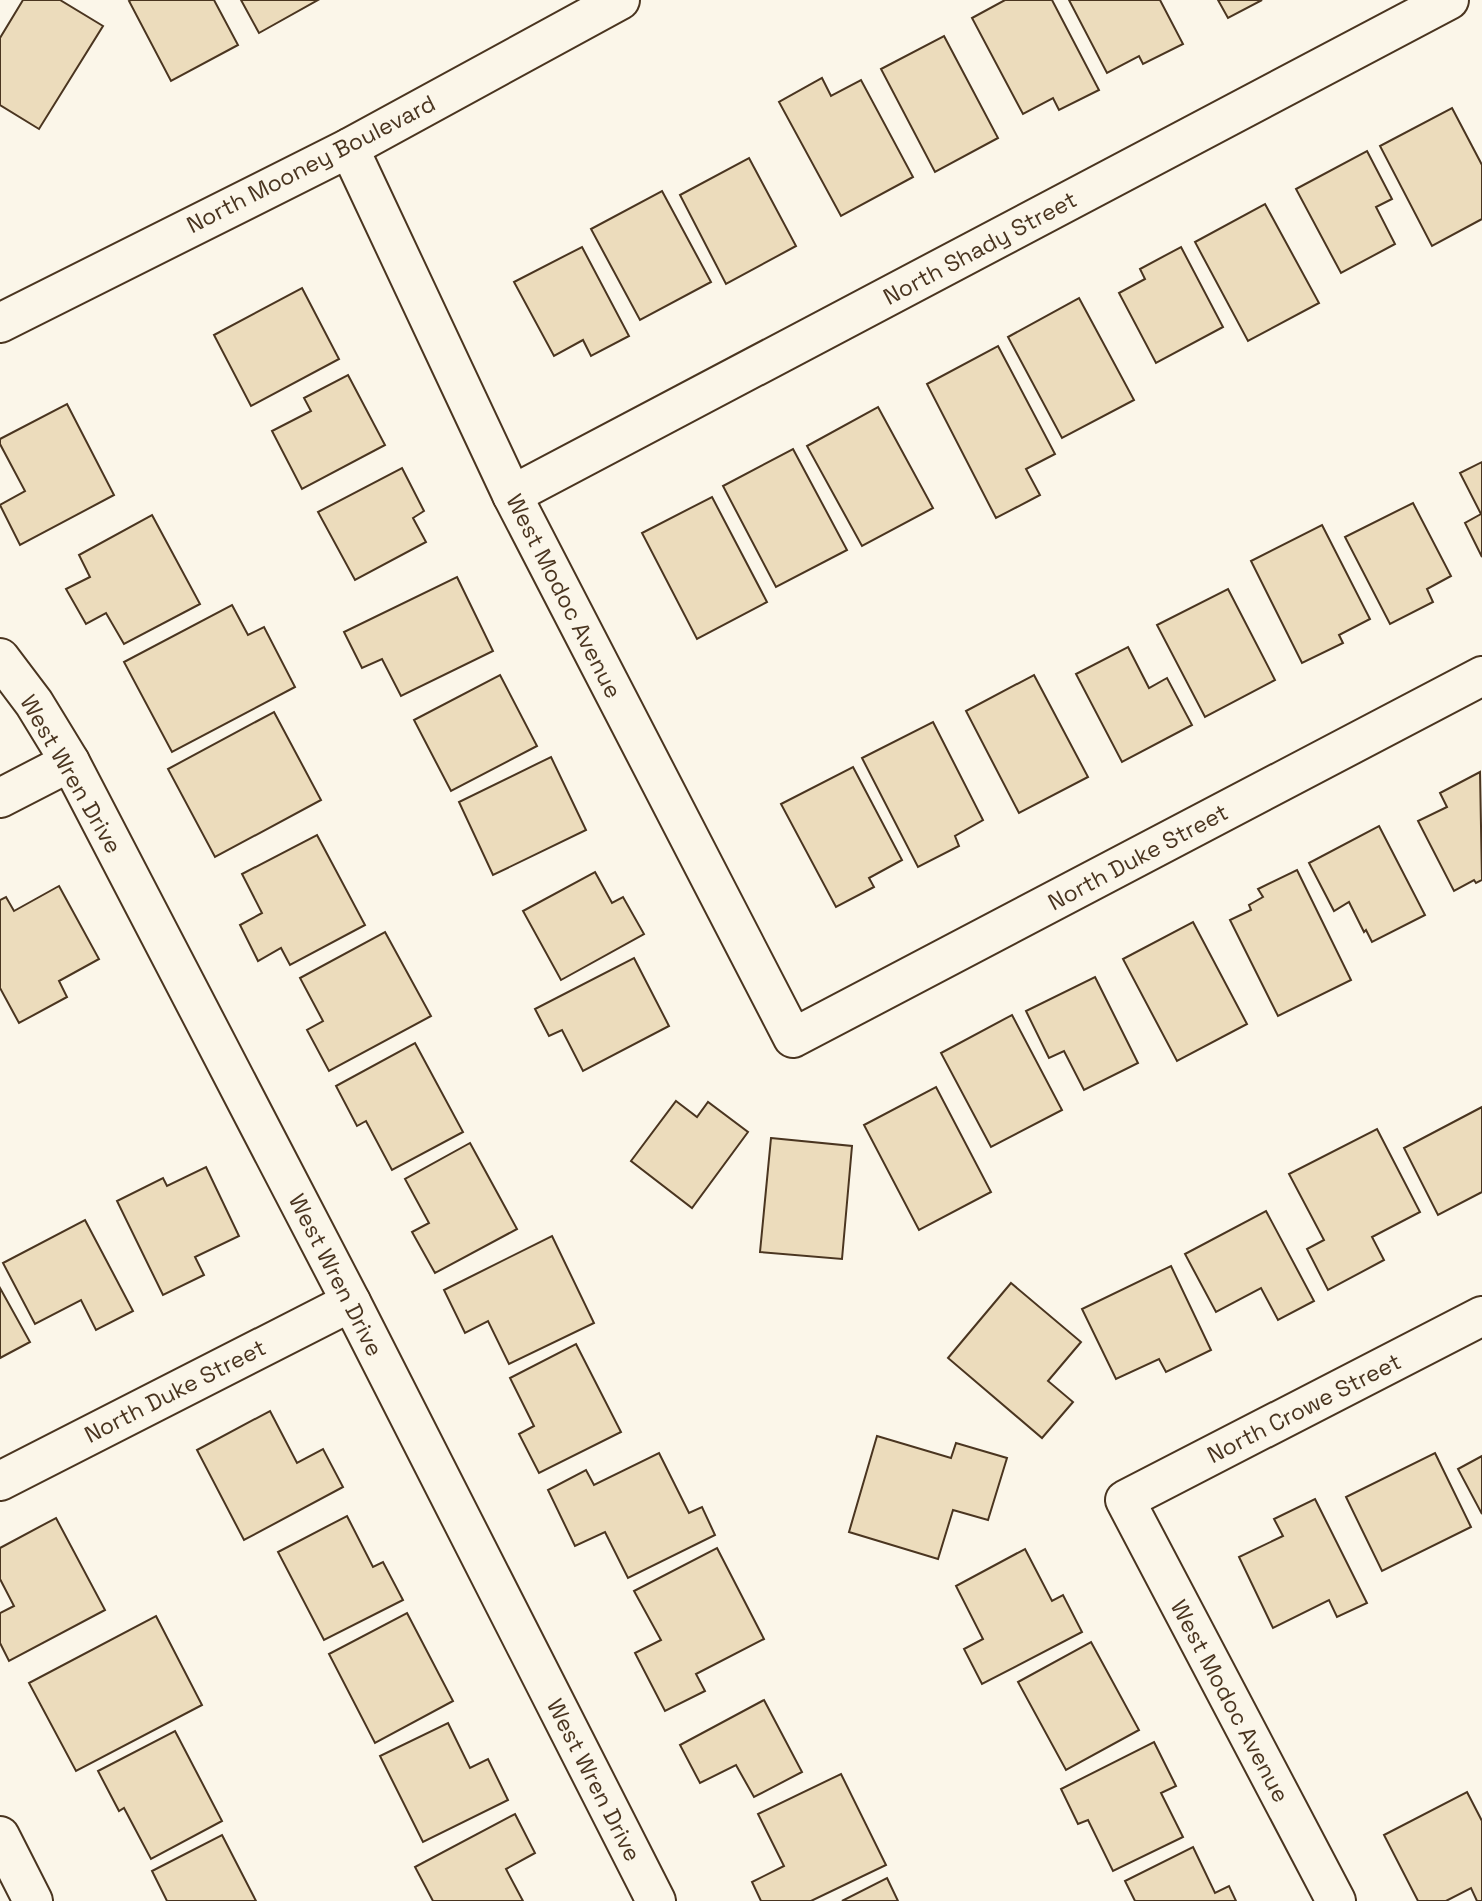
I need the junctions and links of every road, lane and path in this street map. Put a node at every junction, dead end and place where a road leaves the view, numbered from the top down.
1 (620, 0) edge
2 (1449, 0) edge
3 (349, 148) junction
4 (0, 323) edge
5 (512, 495) junction
6 (0, 658) edge
7 (1482, 676) edge
8 (70, 762) junction
9 (0, 798) edge
10 (793, 1038) joint
11 (351, 1302) junction
12 (1482, 1315) edge
13 (0, 1481) edge
14 (1125, 1500) joint
15 (0, 1836) edge
16 (33, 1901) edge
17 (656, 1901) edge
18 (1336, 1901) edge

1 - 3 street, North Mooney Boulevard
2 - 5 street, North Shady Street
3 - 4 street, North Mooney Boulevard
3 - 5 street, West Modoc Avenue
5 - 10 street, West Modoc Avenue
6 - 8 street, West Wren Drive
7 - 10 street, North Duke Street
8 - 9 street
8 - 11 street, West Wren Drive
11 - 13 street, North Duke Street
11 - 17 street, West Wren Drive
12 - 14 street, North Crowe Street
14 - 18 street, West Modoc Avenue
15 - 16 street

